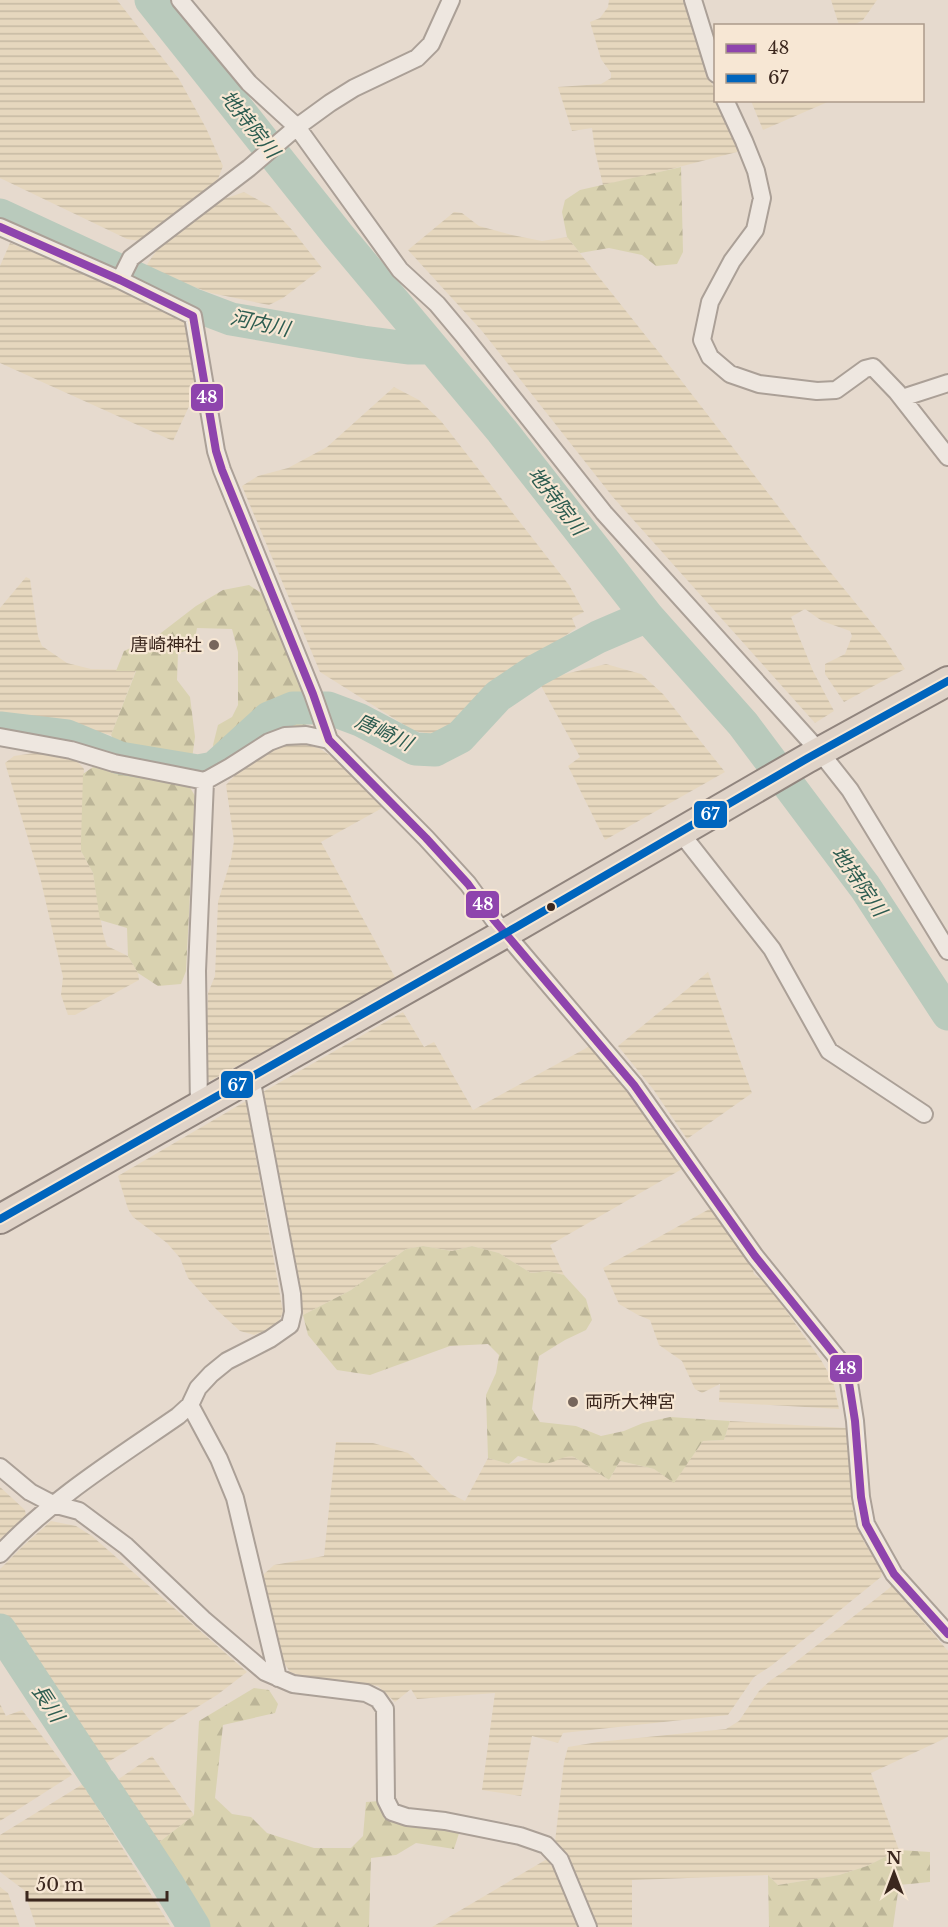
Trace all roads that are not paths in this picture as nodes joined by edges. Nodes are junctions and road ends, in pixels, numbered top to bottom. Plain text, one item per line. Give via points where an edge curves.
1 (180, 0) edge
2 (451, 0) edge
3 (693, 0) edge
4 (714, 68) edge
5 (726, 102) edge
6 (292, 132) junction
7 (1, 231) edge
8 (120, 280) junction
9 (948, 383) edge
10 (902, 398) junction
11 (948, 457) edge
12 (948, 681) edge
13 (0, 737) edge
14 (329, 740) junction
15 (814, 755) junction
16 (205, 781) junction
17 (680, 832) junction
18 (506, 933) junction
19 (948, 951) edge
20 (250, 1077) junction
21 (199, 1107) junction
22 (924, 1114) dead end
23 (0, 1219) edge
24 (190, 1405) junction
25 (0, 1467) edge
26 (53, 1504) junction
27 (0, 1554) edge
28 (948, 1634) edge
29 (278, 1678) junction
30 (588, 1927) edge

1 - 6 street
2 - 6 street via 431,44 417,58 354,88
3 - 4 street
5 - 10 street via 756,171 762,198 755,230 732,261 710,302 702,340 710,357 730,374 759,384 818,391 836,390 873,367
6 - 8 street via 131,258
6 - 15 street via 400,270 463,335 604,513
7 - 8 street
8 - 14 street via 194,316 219,460
9 - 10 street
10 - 11 street
12 - 15 highway
13 - 16 street
14 - 16 street via 285,736
14 - 18 street via 426,838
15 - 17 highway
15 - 19 street via 850,790
16 - 21 street via 197,970
17 - 18 highway
17 - 22 street via 772,949 829,1051
18 - 20 highway
18 - 28 street via 634,1085 755,1256 847,1370 866,1524 894,1574
20 - 21 highway
20 - 24 street via 293,1312 290,1325 211,1374
21 - 23 highway
24 - 26 street
24 - 29 street via 235,1498
25 - 26 street via 30,1492
26 - 27 street
26 - 29 street via 79,1511 126,1546 203,1619 265,1672
29 - 30 street via 293,1684 366,1693 378,1699 385,1709 386,1800 392,1812 520,1836 546,1845 560,1860

